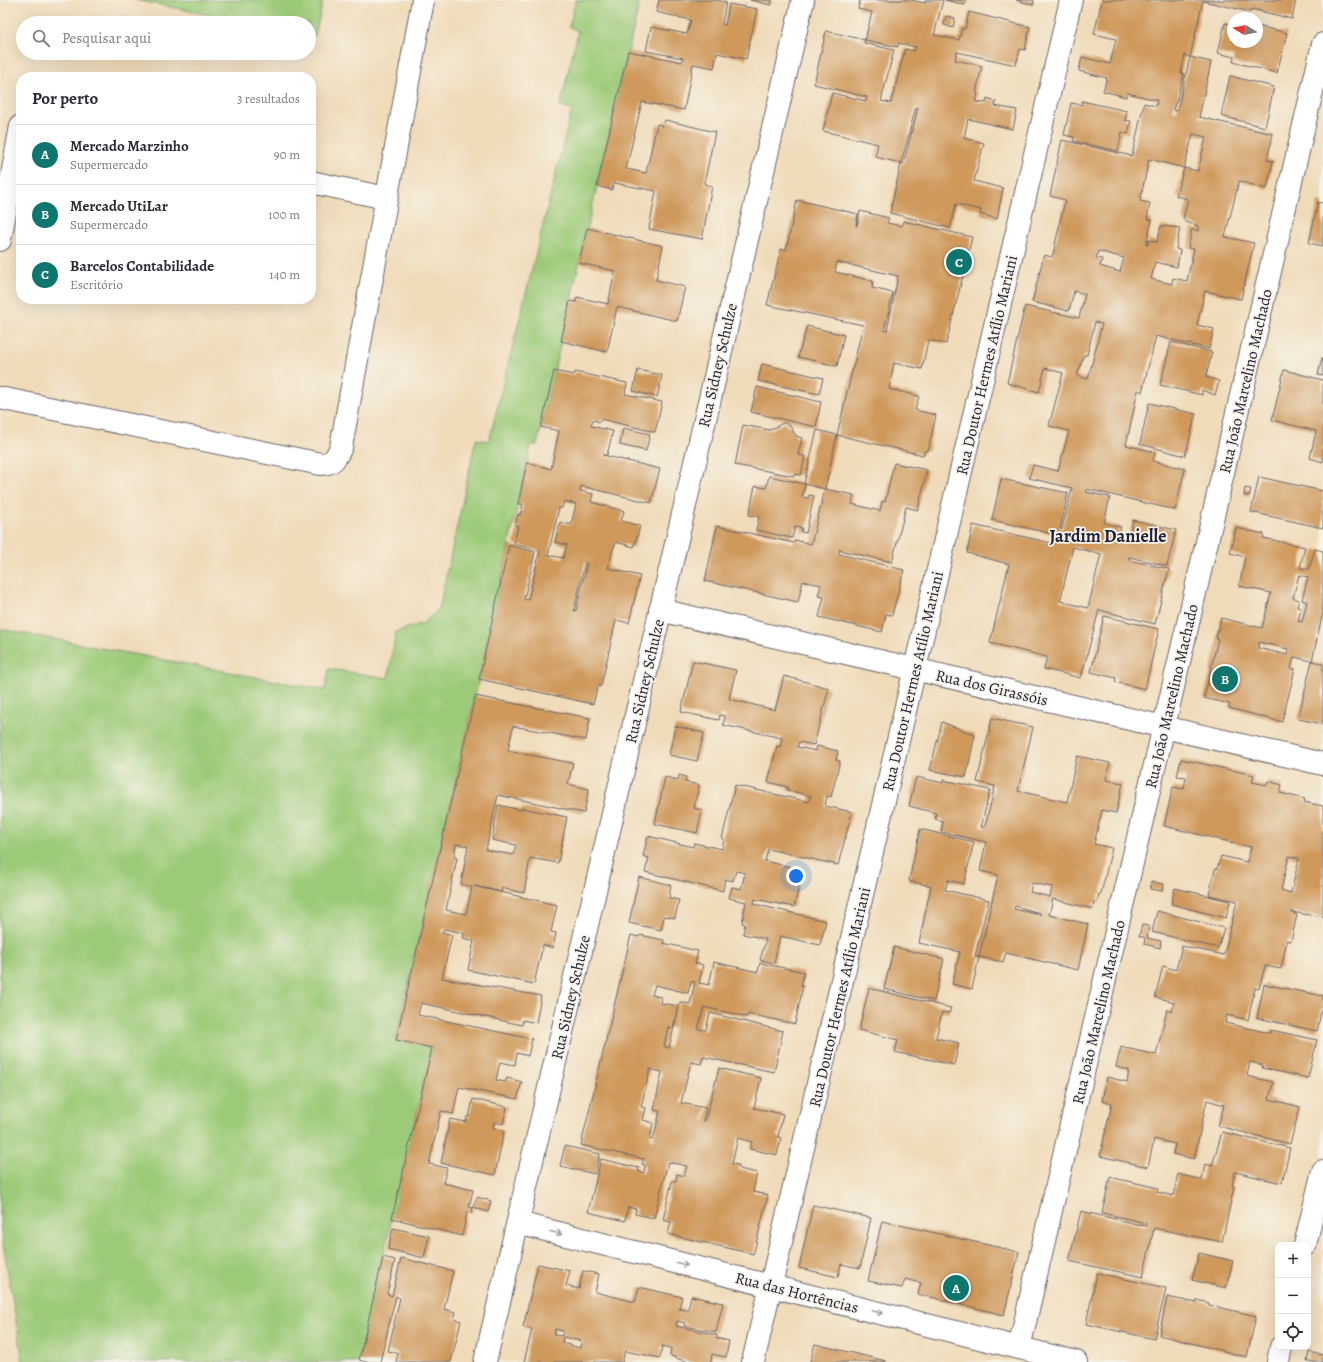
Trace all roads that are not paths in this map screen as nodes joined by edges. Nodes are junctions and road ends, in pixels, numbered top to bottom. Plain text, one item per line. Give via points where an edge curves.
1 (422, 0) edge
2 (802, 0) edge
3 (1071, 0) edge
4 (1323, 44) edge
5 (16, 153) edge
6 (316, 183) edge
7 (386, 198) junction
8 (0, 240) edge
9 (0, 398) edge
10 (660, 610) junction
11 (915, 669) junction
12 (1164, 727) junction
13 (1323, 764) edge
14 (1323, 1171) edge
15 (518, 1223) junction
16 (1307, 1242) edge
17 (771, 1286) junction
18 (1019, 1348) junction
19 (1280, 1350) edge
20 (485, 1362) edge
21 (753, 1362) edge
22 (1076, 1362) edge
23 (1278, 1362) edge

1 - 7 street
2 - 10 street, Rua Sidney Schulze
3 - 11 street, Rua Doutor Hermes Atílio Mariani
4 - 12 street, Rua João Marcelino Machado
5 - 8 street
6 - 7 street
7 - 9 street via 341,447 332,462 320,464
10 - 11 street, Rua dos Girassóis
10 - 15 street, Rua Sidney Schulze
11 - 12 street, Rua dos Girassóis
11 - 17 street, Rua Doutor Hermes Atílio Mariani
12 - 13 street, Rua dos Girassóis
12 - 18 street, Rua João Marcelino Machado
14 - 16 street
15 -> 17 street, Rua das Hortências
15 - 20 street, Rua Sidney Schulze
17 -> 18 street, Rua das Hortências
17 - 21 street, Rua Doutor Hermes Atílio Mariani
18 - 22 street, Rua das Hortências
19 - 23 street

